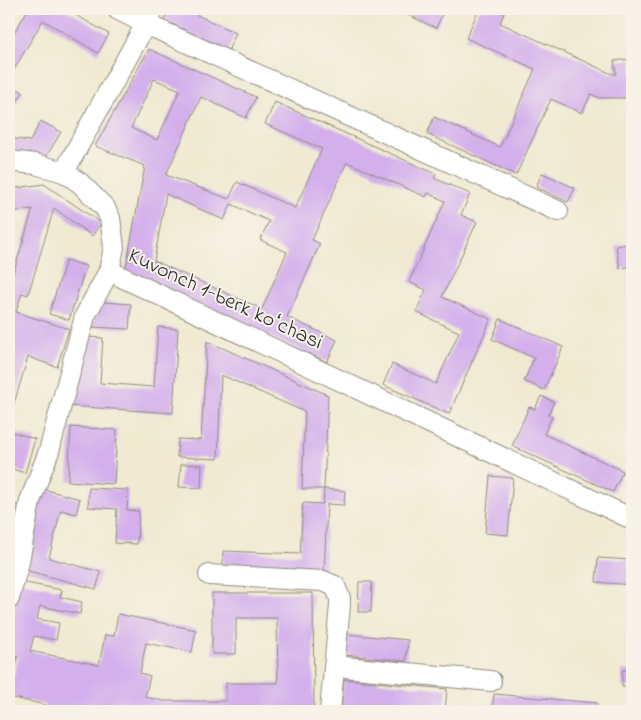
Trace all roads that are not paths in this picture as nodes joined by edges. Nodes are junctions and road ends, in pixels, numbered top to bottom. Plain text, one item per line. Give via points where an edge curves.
1 (117, 9) edge
2 (150, 16) edge
3 (9, 161) edge
4 (64, 172) junction
5 (558, 211) dead end
6 (108, 271) junction
7 (632, 519) edge
8 (209, 575) dead end
9 (9, 599) edge
10 (334, 666) junction
11 (491, 681) dead end
12 (330, 711) edge

1 - 2 street
2 - 4 street
2 - 5 street
3 - 4 street
4 - 6 street via 97,199 110,218 114,248
6 - 7 street, Kuvonch 1-berk koʻchasi
6 - 9 street, Kuvonch 1-berk koʻchasi via 85,316 49,451 30,500
8 - 10 street via 331,582 340,598
10 - 11 street
10 - 12 street

